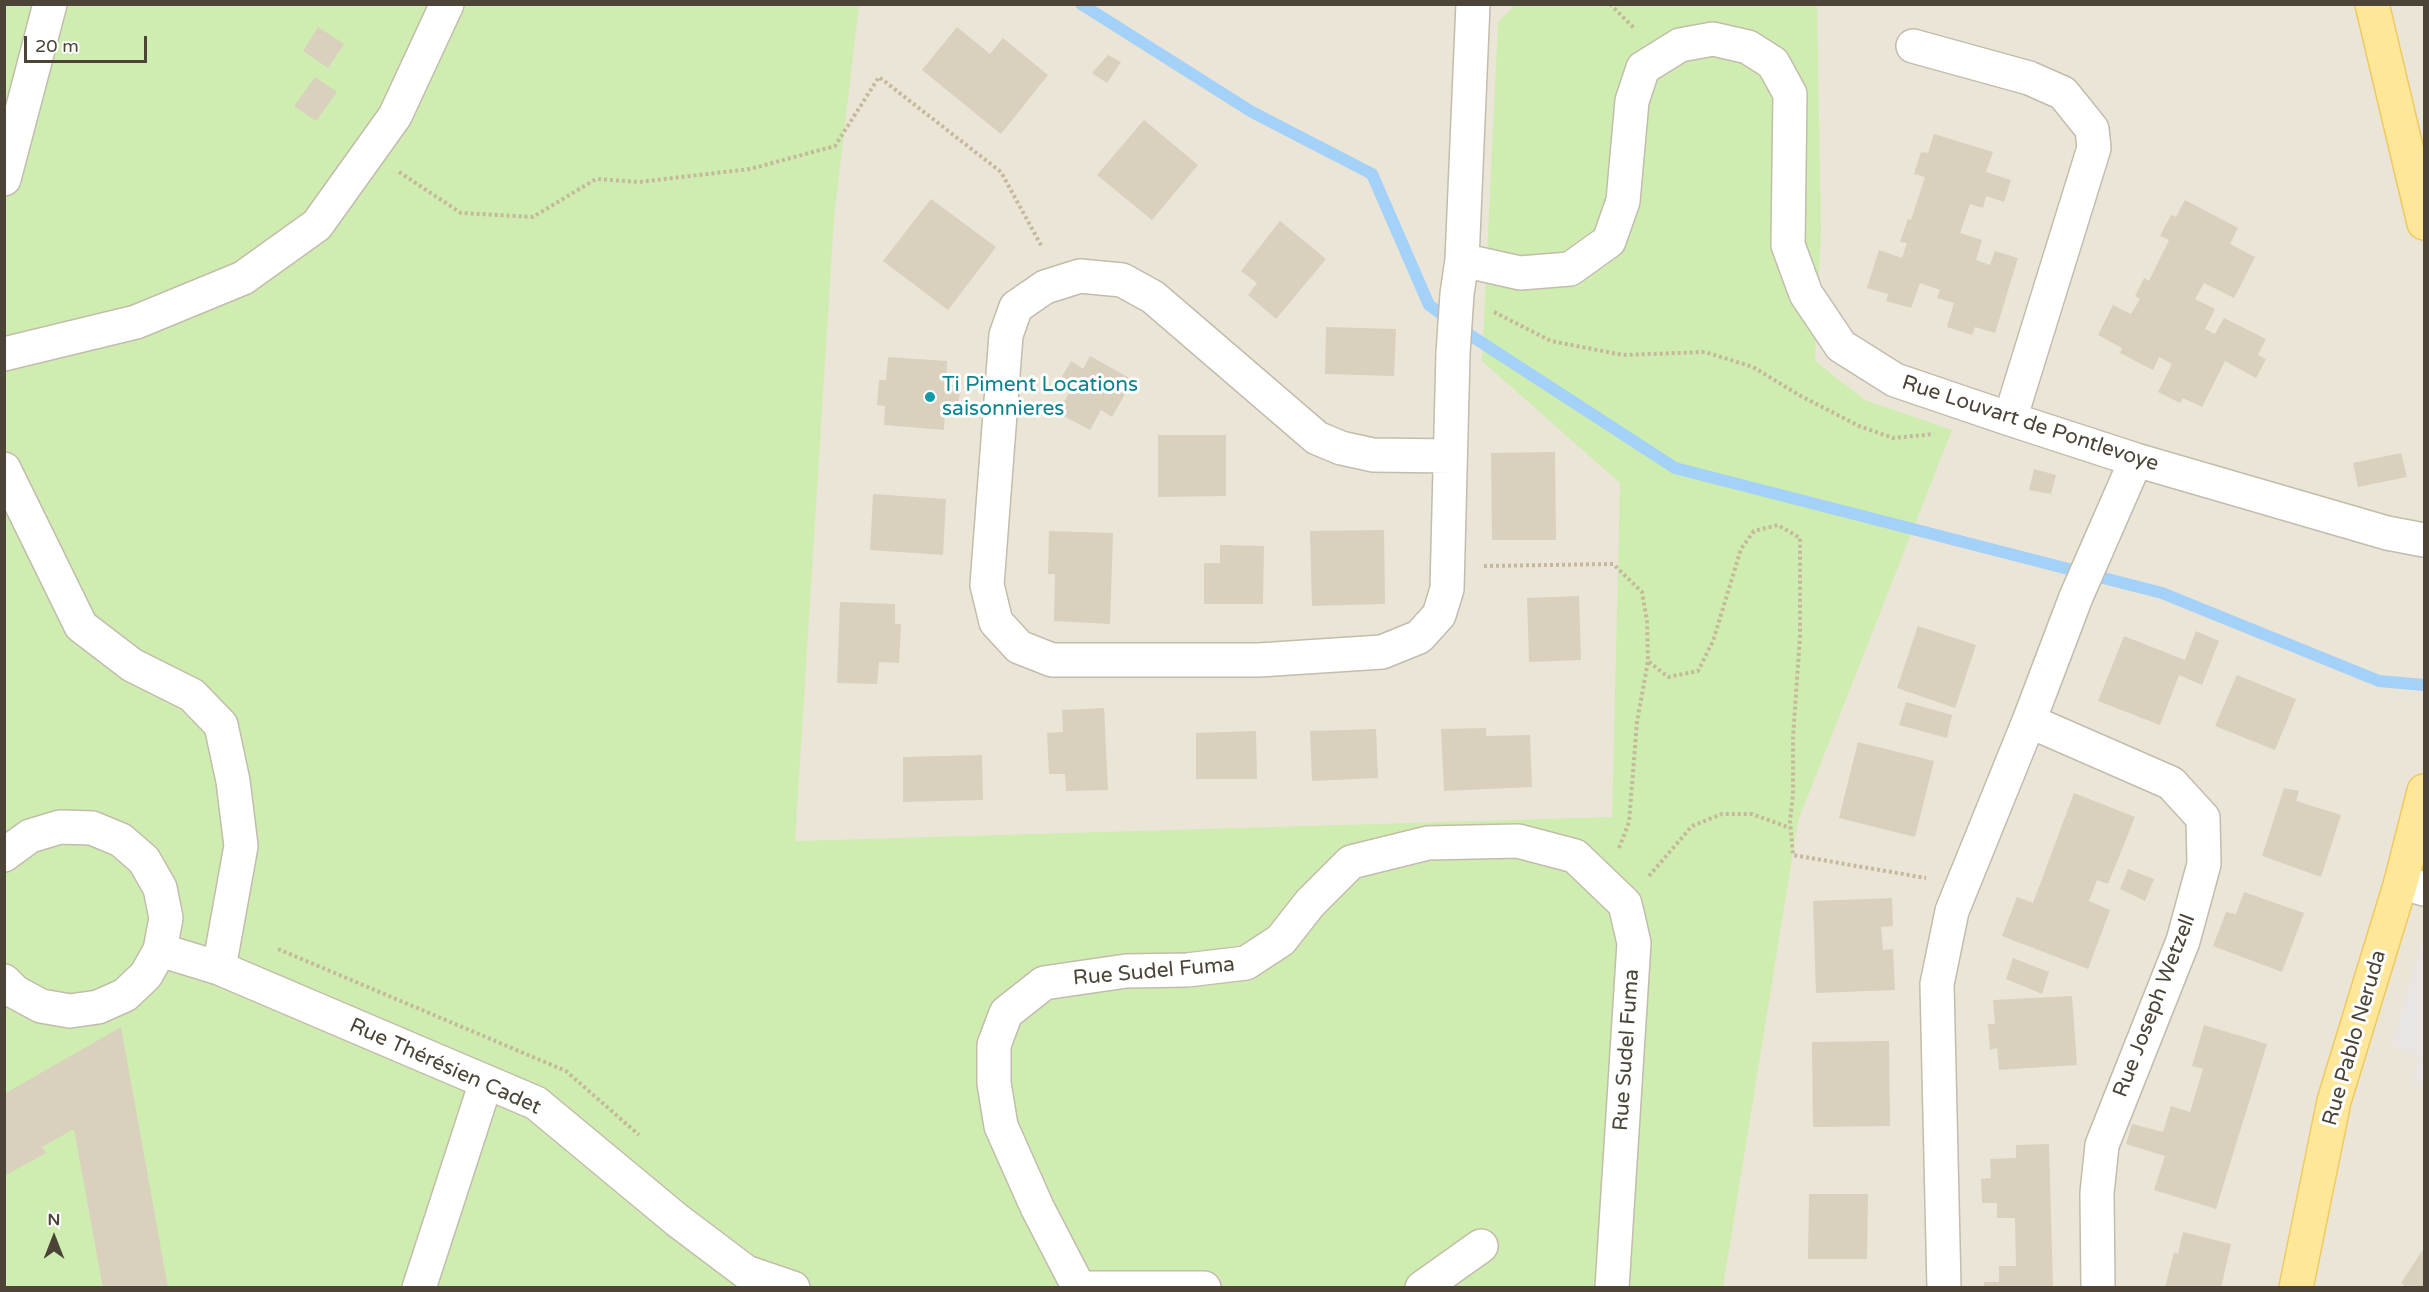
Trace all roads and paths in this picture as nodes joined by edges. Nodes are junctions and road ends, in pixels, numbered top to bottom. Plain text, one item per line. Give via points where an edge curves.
1 (50, 4) edge
2 (447, 4) edge
3 (1473, 4) edge
4 (2372, 4) edge
5 (1913, 46) dead end
6 (369, 152) junction
7 (4, 179) edge
8 (2424, 223) edge
9 (1462, 260) junction
10 (1061, 281) junction
11 (1457, 294) junction
12 (4, 354) edge
13 (1994, 414) junction
14 (1450, 456) junction
15 (2136, 460) junction
16 (4, 469) edge
17 (2424, 540) edge
18 (1448, 567) junction
19 (1648, 661) junction
20 (2029, 721) junction
21 (2424, 790) edge
22 (1791, 828) junction
23 (4, 855) edge
24 (1962, 883) junction
25 (2413, 885) edge
26 (1615, 895) junction
27 (160, 950) junction
28 (219, 968) junction
29 (4, 981) edge
30 (486, 1082) junction
31 (1481, 1246) dead end
32 (742, 1280) edge
33 (419, 1287) edge
34 (793, 1287) edge
35 (1079, 1287) edge
36 (1091, 1287) edge
37 (1204, 1287) edge
38 (1422, 1287) edge
39 (1612, 1287) edge
40 (1944, 1287) edge
41 (2098, 1287) edge
42 (2296, 1287) edge

1 - 7 street
2 - 6 street via 394,116
3 - 9 street
4 - 8 main road
5 - 13 street via 2029,78 2063,93 2092,129 2094,148
6 - 10 path via 461,213 533,217 596,179 639,182 750,169 834,146 879,77 1001,172
6 - 12 street via 317,225 243,278 136,322
9 - 11 street
9 - 13 street, Rue Louvart de Pontlevoye via 1520,273 1570,269 1609,241 1623,201 1632,101 1643,68 1680,45 1713,39 1748,46 1773,63 1790,94 1788,244 1806,294 1841,346 1895,380
10 - 14 street via 1080,276 1122,280 1153,297 1317,438 1373,455
10 - 18 street via 1016,307 1006,335 987,585 996,622 1019,647 1052,660 1259,660 1382,651 1419,637 1439,615 1447,589
11 - 13 path via 1551,341 1623,355 1705,352 1753,367 1859,426 1893,438 1932,435
11 - 14 street
13 - 15 street, Rue Louvart de Pontlevoye
14 - 18 street
15 - 17 street, Rue Louvart de Pontlevoye via 2387,533
15 - 20 street via 2076,597
16 - 28 street via 81,626 132,665 192,694 221,725 241,846
18 - 19 path via 1612,564 1642,592
19 - 22 path via 1668,677 1698,671 1713,641 1741,549 1754,531 1778,525 1800,538 1800,636
19 - 26 path via 1637,722 1629,822
20 - 24 street
20 - 41 street, Rue Joseph Wetzell via 2170,783 2203,818 2204,864 2183,941 2102,1145 2097,1193
21 - 25 main road, Rue Pablo Neruda
22 - 24 path via 1793,855
22 - 26 path via 1752,814 1722,814 1692,826
23 - 27 street via 30,836 60,827 92,828 121,840 144,860 160,888 166,918
24 - 40 street via 1937,984
25 - 42 main road, Rue Pablo Neruda via 2334,1101
26 - 35 street, Rue Sudel Fuma via 1575,856 1518,841 1428,843 1351,862 1310,903 1281,940 1246,963 1187,970 1126,971 1044,983 1006,1013 994,1045 994,1083 1001,1126 1036,1207
26 - 39 street, Rue Sudel Fuma via 1634,943
27 - 28 street, Rue Thérésien Cadet
27 - 29 street via 146,975 124,995 98,1007 70,1011 41,1006
28 - 30 street, Rue Thérésien Cadet
30 - 32 street, Rue Thérésien Cadet via 536,1103 677,1220
30 - 33 street
31 - 38 street
32 - 34 street, Rue Thérésien Cadet
36 - 37 street

